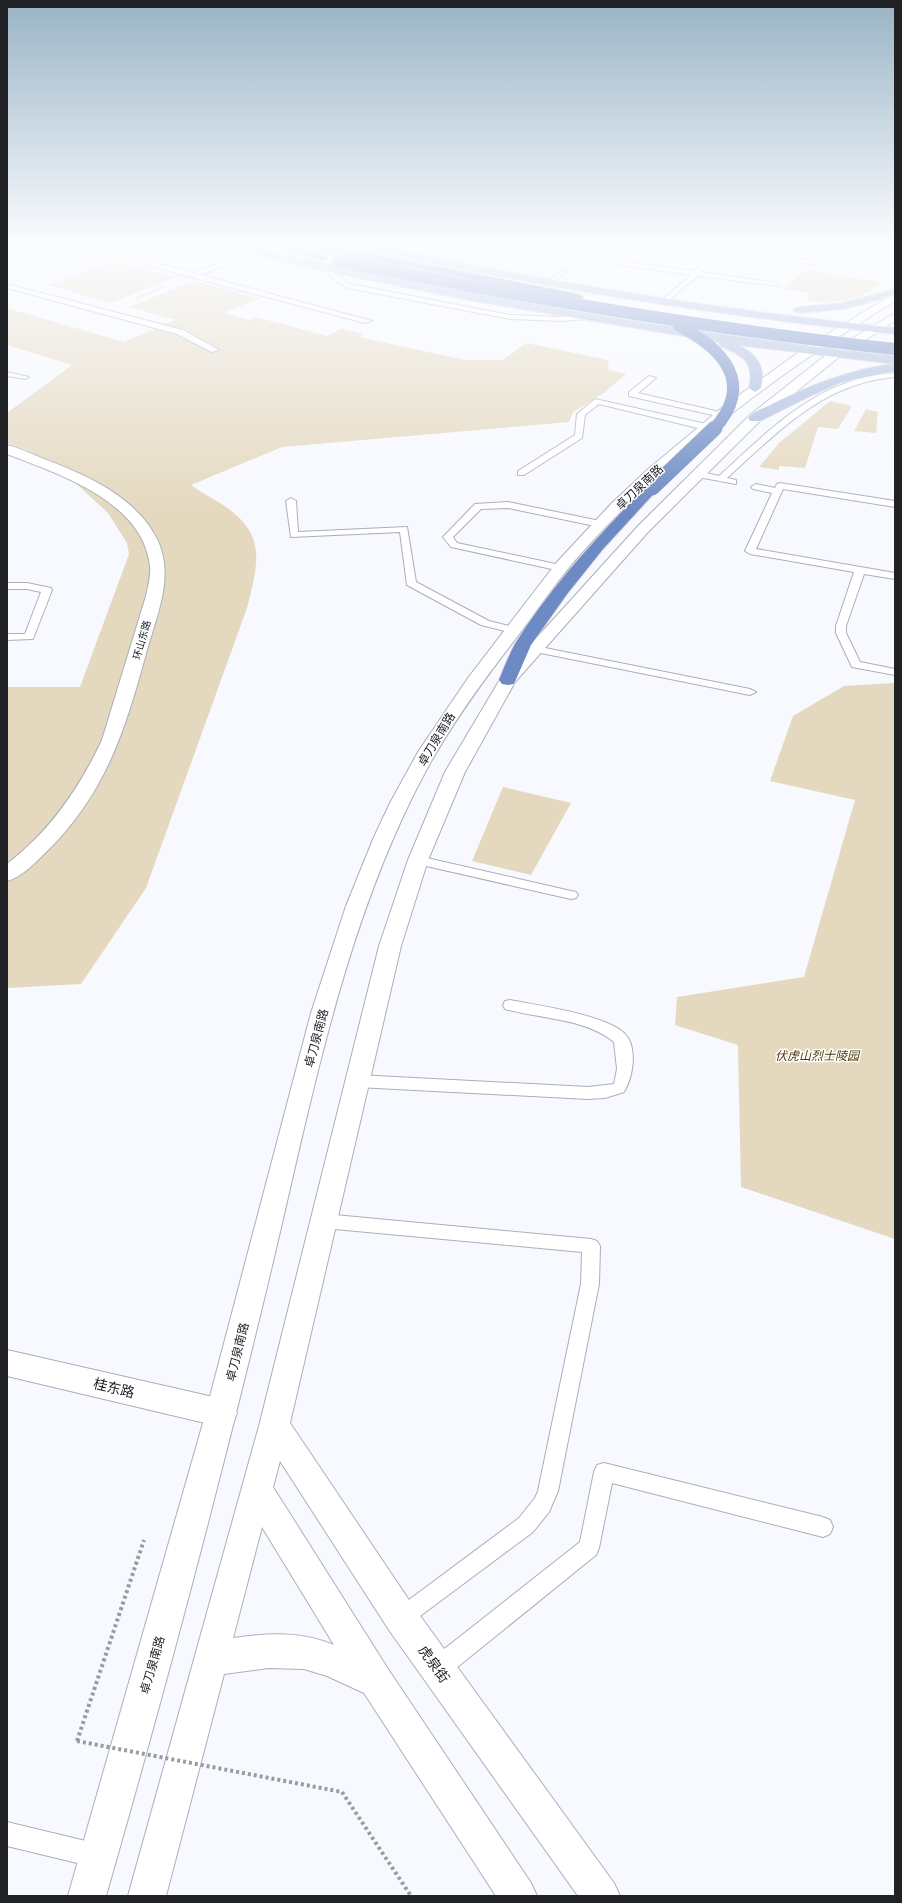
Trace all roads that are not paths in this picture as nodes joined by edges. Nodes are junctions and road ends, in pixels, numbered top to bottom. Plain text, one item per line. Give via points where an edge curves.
1 (184, 334) edge
2 (688, 334) edge
3 (692, 334) edge
4 (761, 334) edge
5 (833, 334) edge
6 (858, 334) edge
7 (865, 334) edge
8 (702, 336) junction
9 (895, 338) edge
10 (215, 350) dead end
11 (808, 350) junction
12 (895, 350) edge
13 (835, 354) junction
14 (895, 360) edge
15 (895, 368) edge
16 (7, 374) edge
17 (895, 375) edge
18 (26, 376) dead end
19 (652, 378) dead end
20 (755, 388) junction
21 (755, 418) junction
22 (713, 421) junction
23 (7, 449) edge
24 (521, 473) dead end
25 (698, 474) junction
26 (721, 479) junction
27 (733, 482) dead end
28 (756, 487) dead end
29 (778, 491) junction
30 (291, 501) dead end
31 (895, 504) edge
32 (600, 524) junction
33 (561, 568) junction
34 (860, 570) junction
35 (895, 576) edge
36 (7, 586) edge
37 (513, 630) junction
38 (7, 637) edge
39 (535, 649) junction
40 (895, 672) edge
41 (508, 680) junction
42 (750, 692) dead end
43 (418, 860) junction
44 (7, 874) edge
45 (571, 895) dead end
46 (510, 1004) dead end
47 (357, 1081) junction
48 (324, 1221) junction
49 (7, 1363) edge
50 (222, 1414) junction
51 (274, 1426) junction
52 (256, 1488) junction
53 (824, 1527) dead end
54 (401, 1618) junction
55 (211, 1659) junction
56 (438, 1669) junction
57 (376, 1680) junction
58 (7, 1834) edge
59 (99, 1856) junction
60 (87, 1896) edge
61 (147, 1896) edge
62 (518, 1896) edge
63 (601, 1896) edge

1 - 10 lane
2 - 8 main road
3 - 41 highway, bridge via 713,348 730,369 734,382 730,408 721,423 652,488 598,546 561,591 523,645
4 - 12 highway, bridge
5 - 11 main road, 卓刀泉南路
6 - 9 highway
7 - 13 main road
8 - 11 main road
8 - 20 main road via 733,347 752,359 758,373
11 - 13 main road
11 - 20 main road, 卓刀泉南路
13 - 14 main road
13 - 21 main road
15 - 21 main road via 844,376
16 - 18 lane
17 - 26 lane via 850,383 820,398 777,430
19 - 22 lane via 632,394
20 - 22 main road, 卓刀泉南路
21 - 25 main road
22 - 24 lane via 598,401 581,414 579,436
22 - 32 main road, 卓刀泉南路 via 647,478
23 - 44 main road, 环山东路 via 71,475 113,498 126,509 151,546 157,564 157,581 114,735 100,763 61,823 21,864
25 - 26 lane
25 - 39 main road via 643,529
26 - 27 lane
28 - 29 lane
29 - 31 lane via 780,486
29 - 34 lane via 750,551
30 - 37 lane via 294,535 404,529 411,583 486,623
32 - 33 main road, 卓刀泉南路
32 - 33 lane via 508,505 478,506 448,537 454,545
33 - 37 main road, 卓刀泉南路
34 - 35 lane
34 - 40 lane via 841,626 841,633 856,665
36 - 38 lane via 47,590 29,637
37 - 50 main road, 卓刀泉南路 via 474,681 434,741 401,800 377,853 343,945 320,1024
39 - 41 main road
39 - 42 lane
41 - 43 main road via 455,772
43 - 45 lane
43 - 47 main road via 390,946
46 - 47 lane via 592,1024 616,1034 622,1043 624,1058 624,1077 619,1088 588,1093
47 - 48 main road
48 - 51 main road
48 - 54 lane via 591,1246 590,1284 548,1491 542,1506 526,1525
49 - 50 main road, 桂东路
50 - 59 main road, 卓刀泉南路
51 - 52 main road
51 - 54 main road, 虎泉街
52 - 55 main road
52 - 57 main road
53 - 56 lane via 604,1472 589,1548
54 - 56 main road, 虎泉街
55 - 57 main road via 254,1652 304,1652
55 - 61 main road
56 - 63 main road, 虎泉街
57 - 62 main road
58 - 59 lane
59 - 60 main road, 卓刀泉南路

